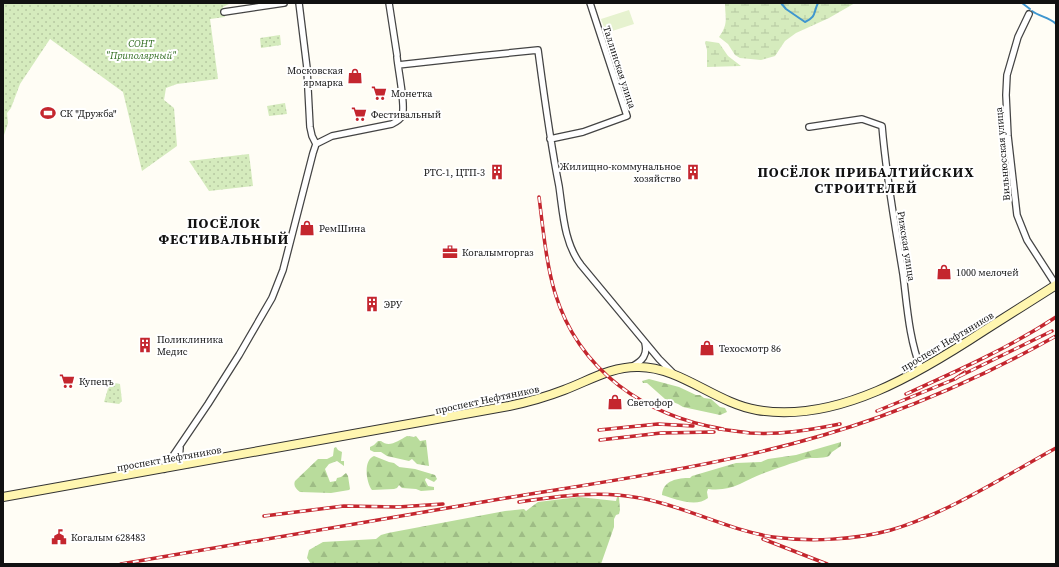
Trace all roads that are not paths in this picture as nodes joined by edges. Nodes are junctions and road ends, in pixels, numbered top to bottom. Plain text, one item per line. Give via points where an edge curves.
1 (284, 3) edge
2 (298, 3) edge
3 (389, 3) edge
4 (590, 3) edge
5 (224, 12) dead end
6 (1029, 14) dead end
7 (398, 65) junction
8 (809, 127) dead end
9 (550, 139) junction
10 (316, 144) junction
11 (1056, 285) edge
12 (644, 341) junction
13 (632, 367) junction
14 (921, 370) junction
15 (677, 376) junction
16 (180, 448) junction
17 (190, 464) junction
18 (164, 469) junction
19 (3, 497) edge

1 - 5 street
2 - 10 street via 307,69 310,127
3 - 7 street
4 - 9 street, Таллинская улица via 627,116 583,132
6 - 11 street, Вильнюсская улица via 1018,38 1007,75 1008,136 1017,215 1027,240
7 - 9 street via 538,50
7 - 10 street via 403,107 400,119 392,124 332,136
8 - 14 street, Рижская улица via 862,119 882,126 911,329
9 - 12 street via 571,250
10 - 16 street via 283,270 272,298
11 - 14 main road, проспект Нефтяников
12 - 13 street via 644,357
12 - 15 street
13 - 15 main road, проспект Нефтяников via 653,368
13 - 17 main road, проспект Нефтяников via 611,371 549,396 510,406
14 - 15 main road, проспект Нефтяников via 850,400 812,410 789,412 766,412 747,408
16 - 17 street via 182,460
16 - 18 street
17 - 18 main road, проспект Нефтяников
18 - 19 main road, проспект Нефтяников

